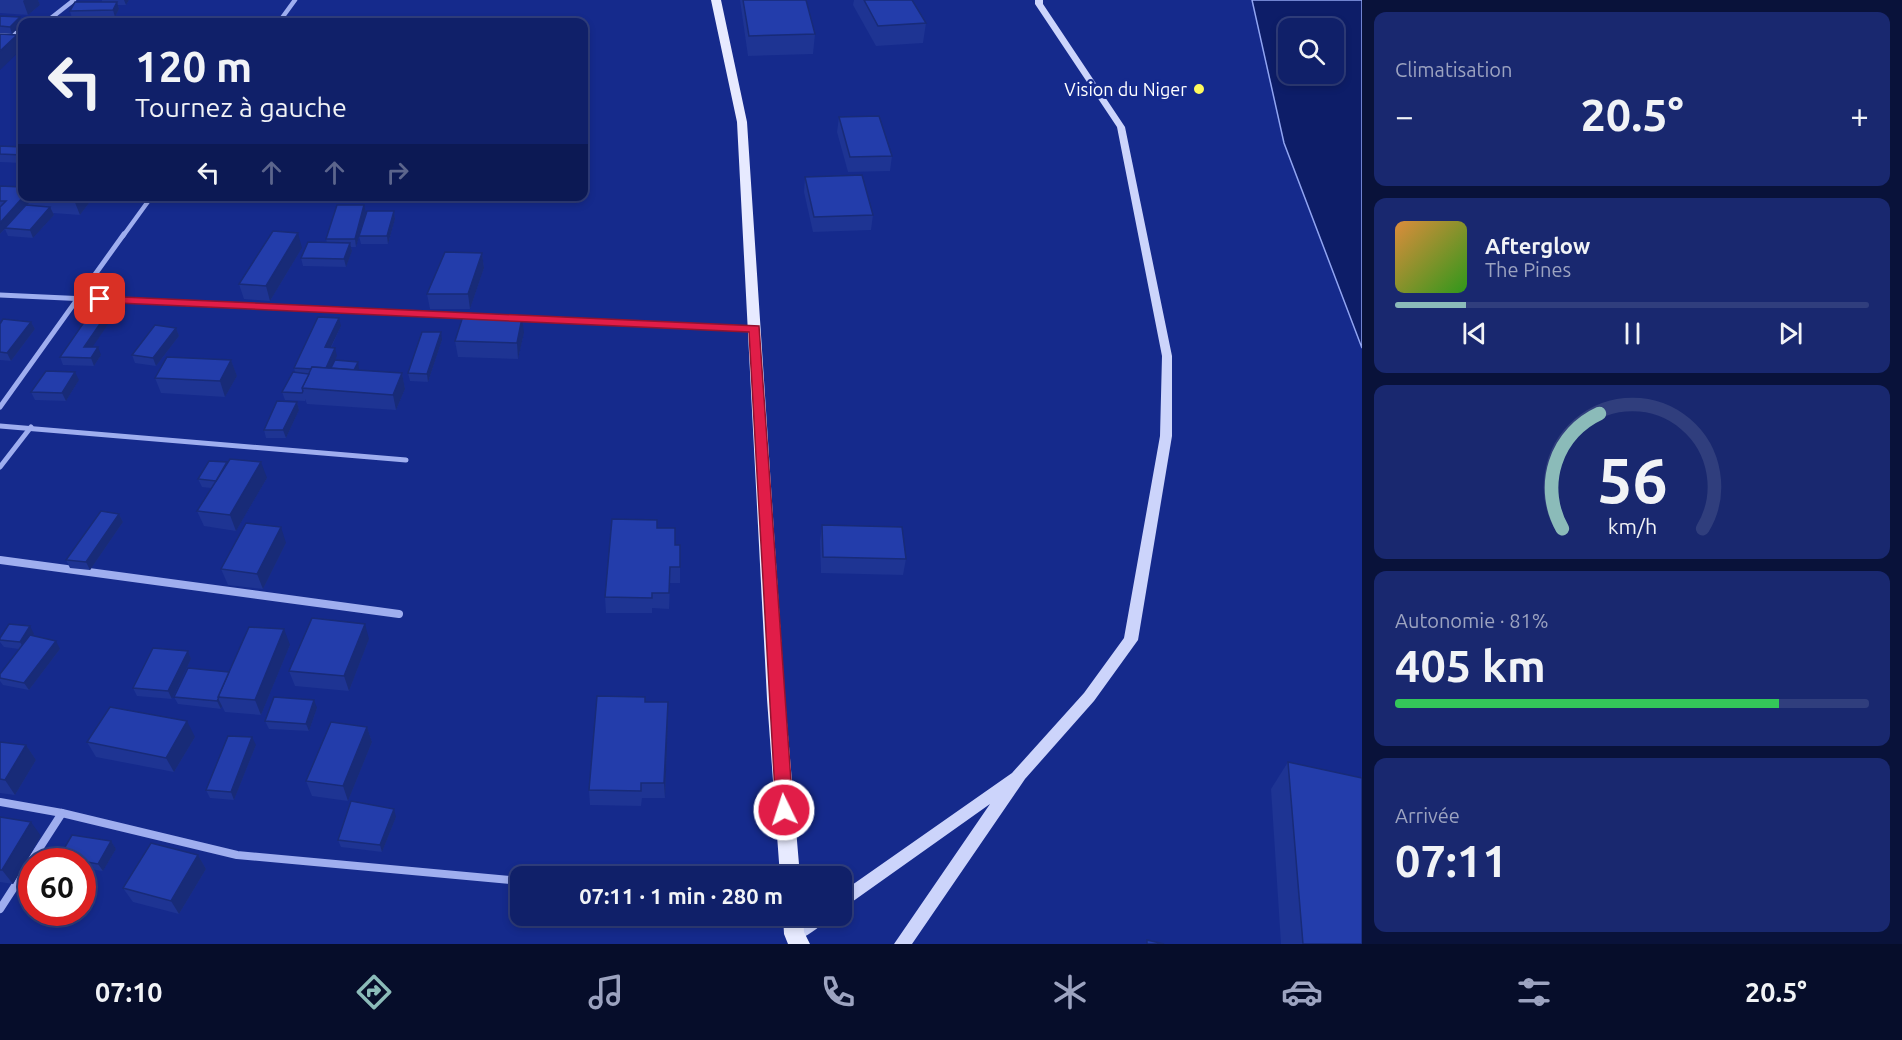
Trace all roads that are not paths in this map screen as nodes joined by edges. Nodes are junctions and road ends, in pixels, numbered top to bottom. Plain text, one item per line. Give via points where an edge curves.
1 (74, 0) edge
2 (296, 0) edge
3 (716, 0) edge
4 (1039, 0) edge
5 (51, 18) edge
6 (282, 18) edge
7 (0, 33) edge
8 (18, 33) edge
9 (148, 201) edge
10 (0, 295) edge
11 (78, 298) junction
12 (484, 317) edge
13 (507, 318) edge
14 (755, 329) junction
15 (0, 407) edge
16 (0, 426) edge
17 (31, 428) junction
18 (406, 460) dead end
19 (0, 467) edge
20 (0, 561) edge
21 (399, 614) dead end
22 (1020, 774) junction
23 (0, 802) edge
24 (62, 813) junction
25 (789, 866) edge
26 (510, 880) edge
27 (852, 894) edge
28 (0, 909) edge
29 (902, 944) edge

1 - 5 street
2 - 6 street
3 - 14 main road via 742,122
4 - 22 main road via 1121,127 1167,357 1166,436 1131,640 1089,698
7 - 8 street
9 - 11 street
10 - 11 street
11 - 12 street
11 - 15 street
13 - 14 street
14 - 25 main road
16 - 17 street
17 - 18 street
17 - 19 street
20 - 21 street
22 - 27 main road
22 - 29 main road
23 - 24 street
24 - 26 street via 237,855
24 - 28 street

